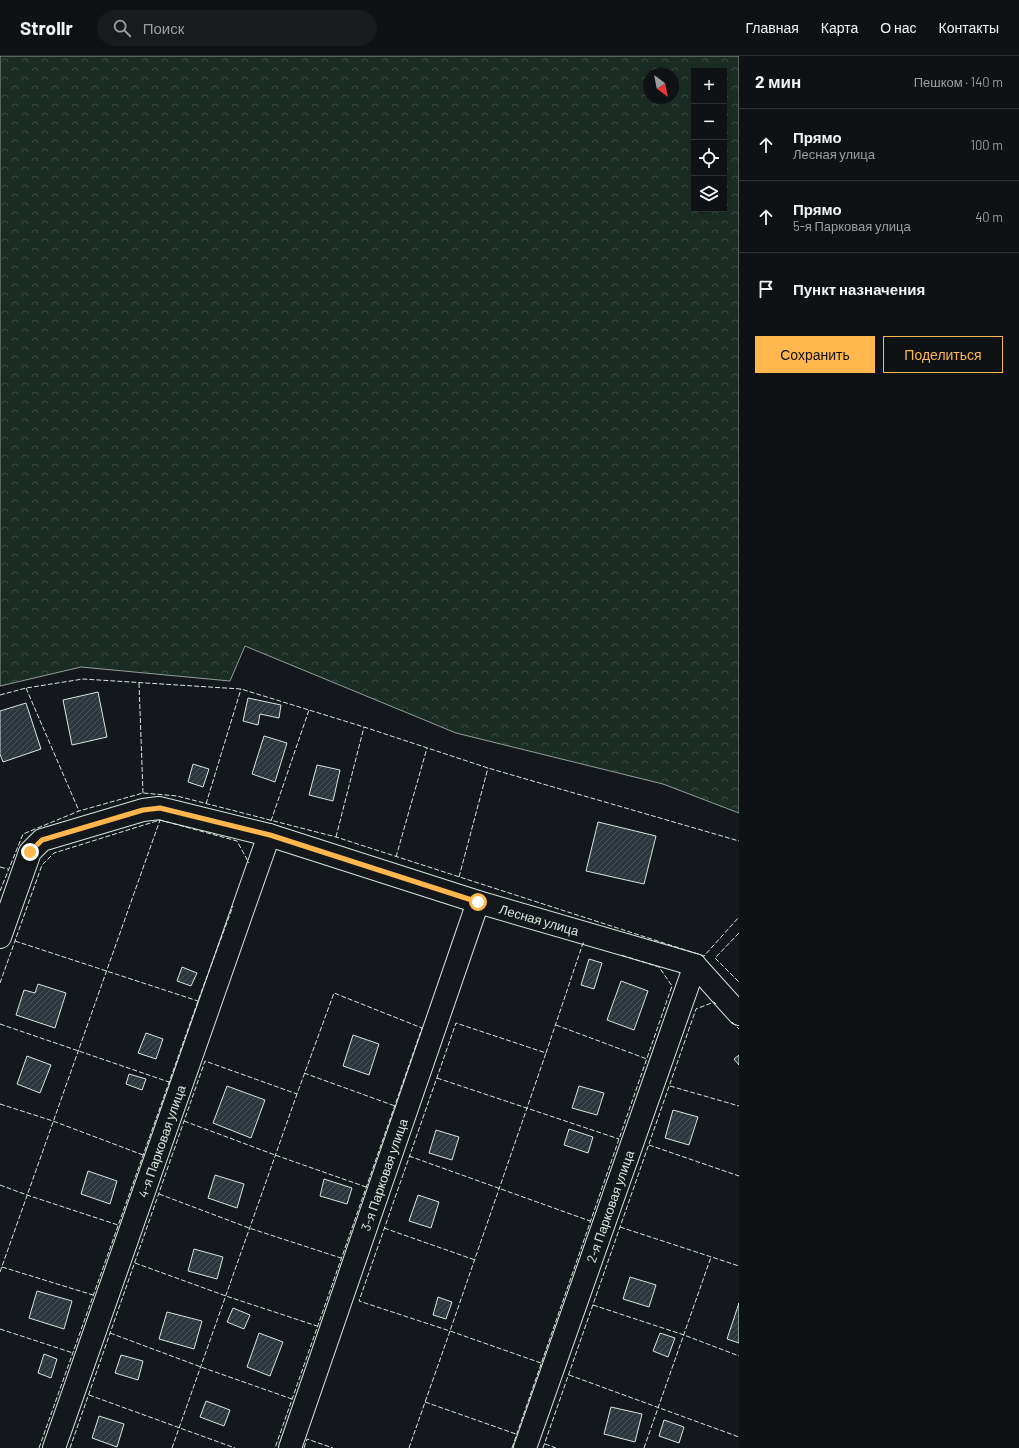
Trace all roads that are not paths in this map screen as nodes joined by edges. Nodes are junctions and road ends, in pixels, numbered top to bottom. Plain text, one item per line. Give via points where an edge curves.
1 (270, 835) junction
2 (478, 902) junction
3 (0, 937) edge
4 (695, 965) junction
5 (739, 1014) edge
6 (54, 1448) edge
7 (290, 1448) edge
8 (525, 1448) edge

1 - 2 street, Лесная улица
1 - 3 street, Лесная улица via 160,808 143,810 42,840 30,852
1 - 6 street, 4-я Парковая улица
2 - 4 street, Лесная улица
2 - 7 street, 3-я Парковая улица
4 - 5 street
4 - 8 street, 2-я Парковая улица

